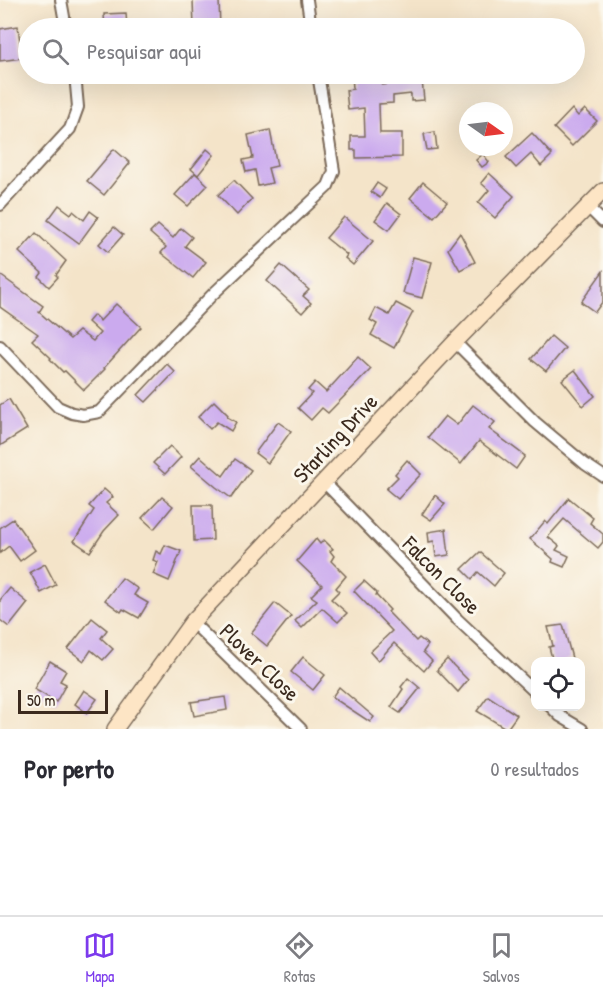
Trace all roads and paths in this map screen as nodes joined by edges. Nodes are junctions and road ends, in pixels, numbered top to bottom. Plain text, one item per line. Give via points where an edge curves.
1 (61, 0) edge
2 (307, 0) edge
3 (64, 18) edge
4 (310, 18) edge
5 (76, 84) edge
6 (320, 84) edge
7 (603, 191) edge
8 (0, 205) edge
9 (588, 207) junction
10 (603, 222) edge
11 (455, 342) junction
12 (0, 346) edge
13 (603, 476) edge
14 (324, 482) junction
15 (192, 622) junction
16 (531, 688) edge
17 (555, 711) edge
18 (115, 729) edge
19 (301, 729) edge
20 (582, 729) edge

1 - 3 street
2 - 4 street
5 - 8 street via 78,107 70,129
6 - 12 street via 334,171 328,186 213,294 99,412 72,414 58,407
7 - 9 street, Starling Drive
9 - 10 street
9 - 11 street, Starling Drive
11 - 13 street via 535,422
11 - 14 street, Starling Drive
14 - 15 street, Starling Drive
14 - 16 street, Falcon Close via 457,619
15 - 18 street, Starling Drive
15 - 19 street, Plover Close
17 - 20 street

